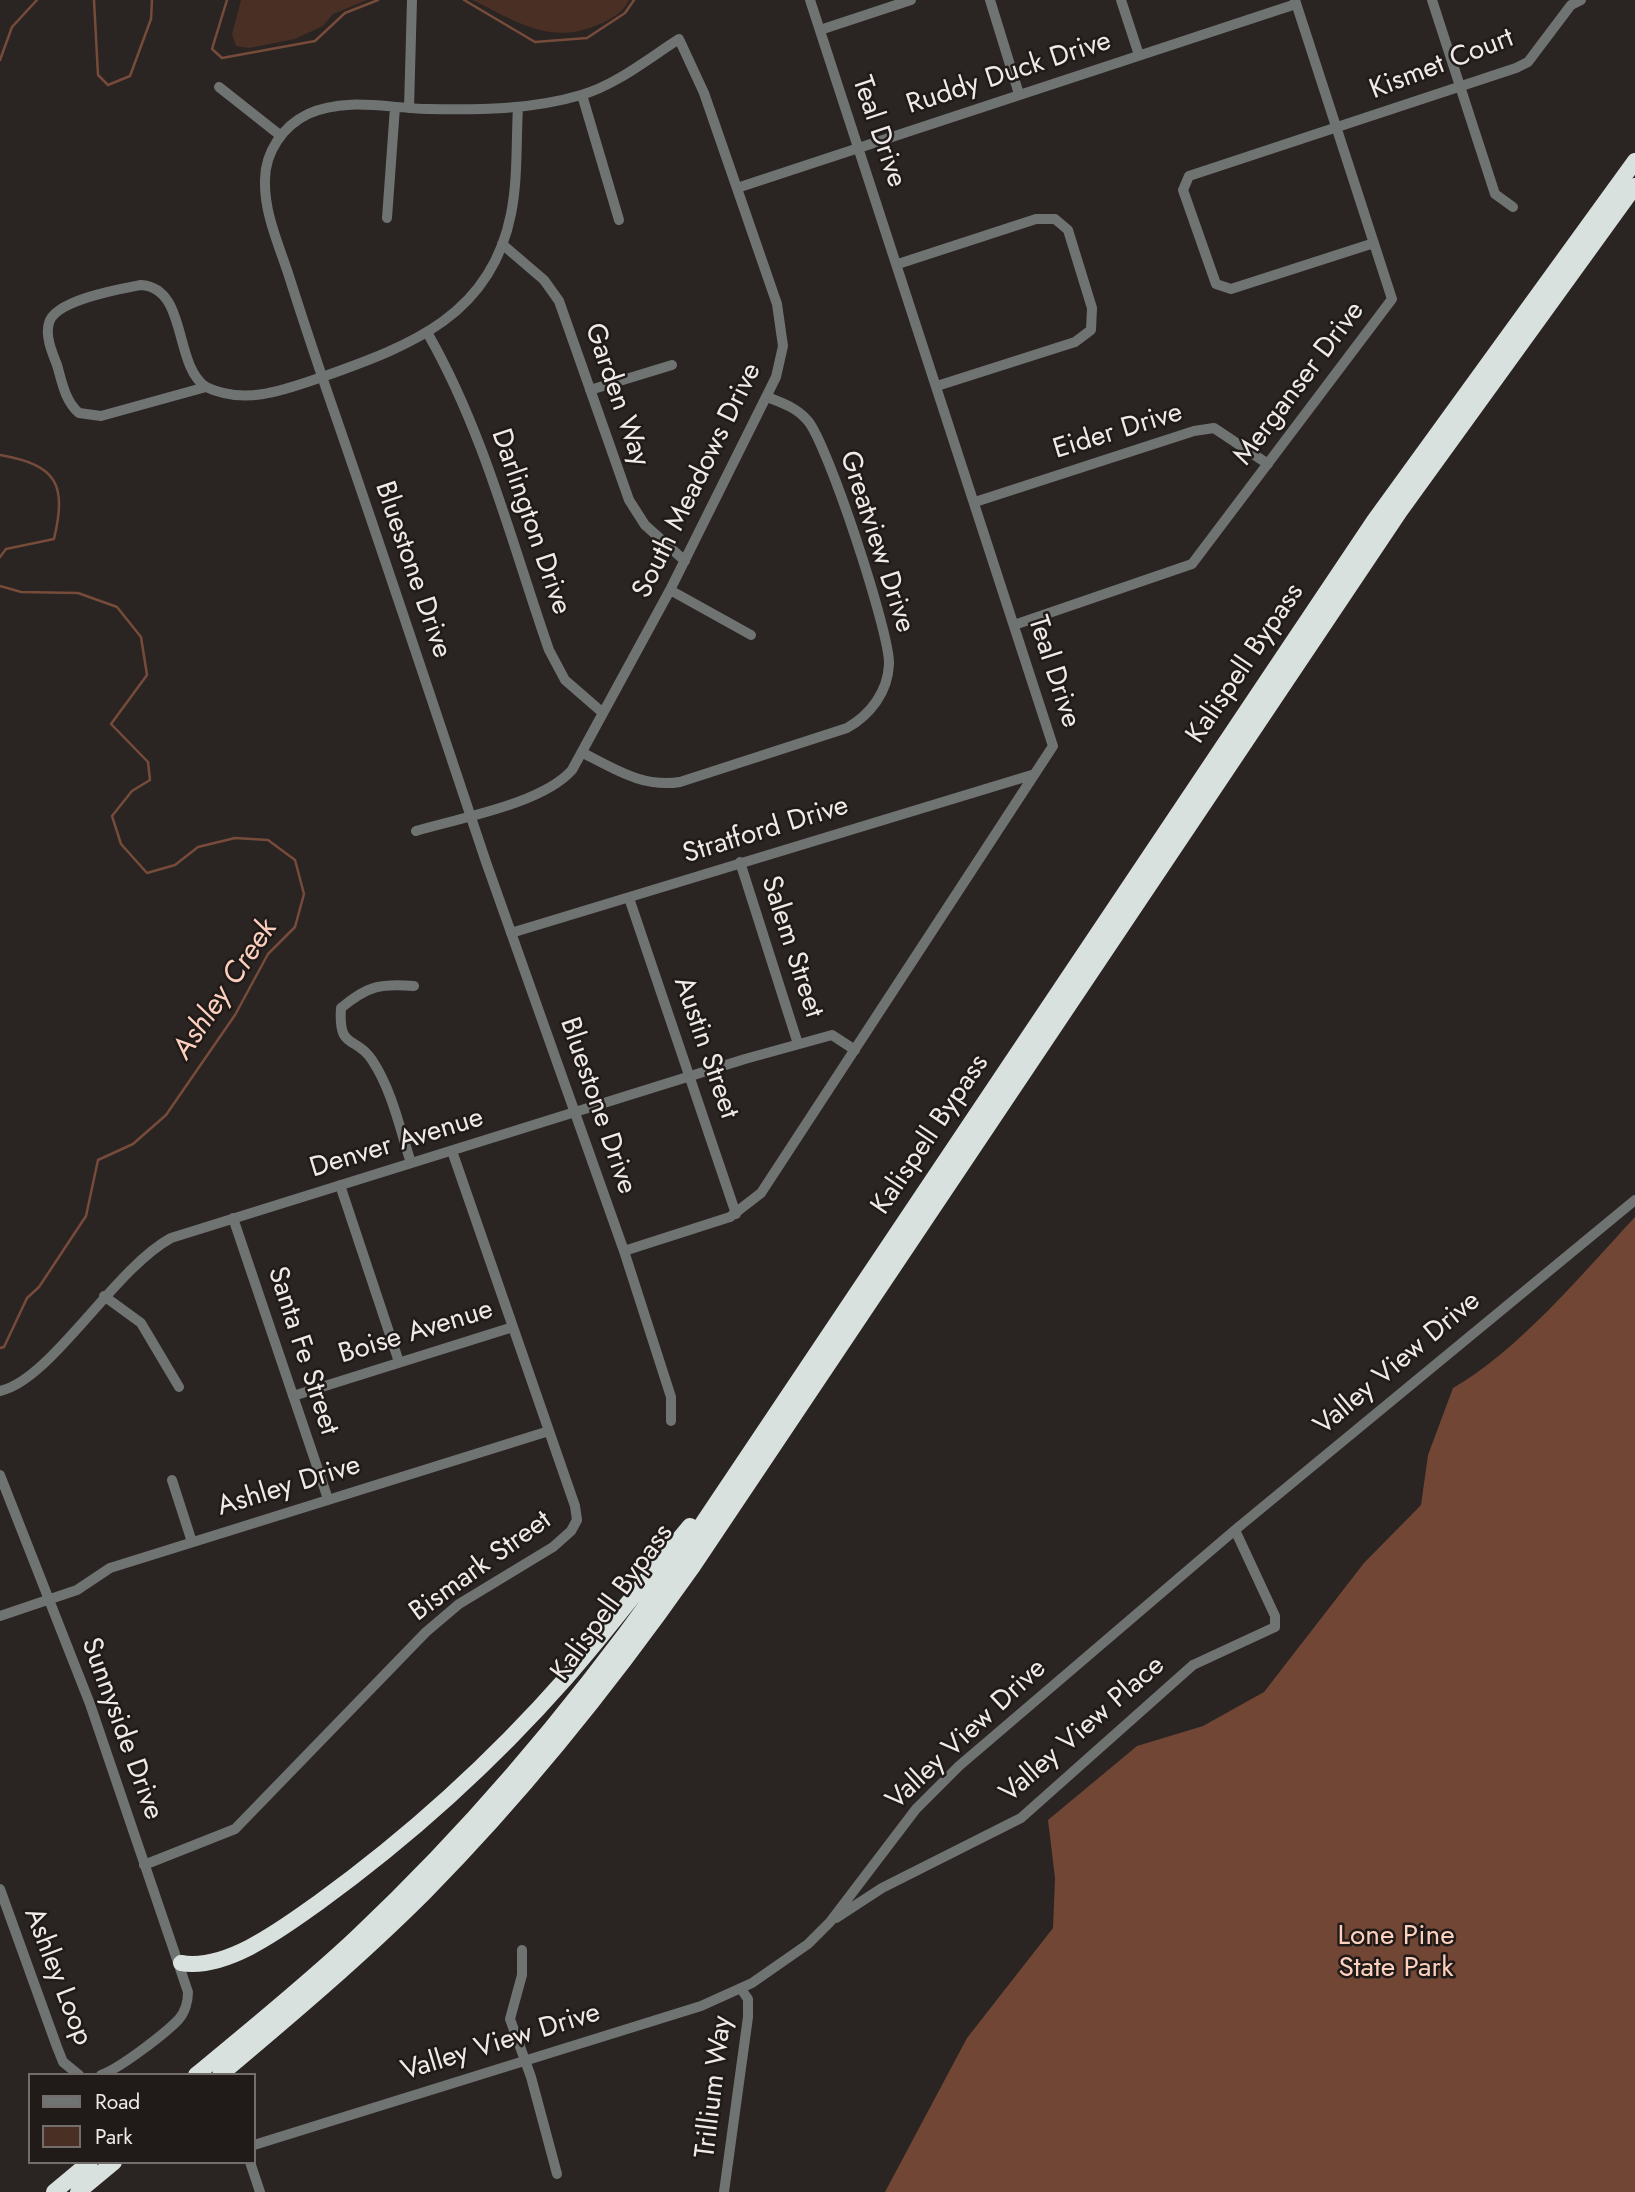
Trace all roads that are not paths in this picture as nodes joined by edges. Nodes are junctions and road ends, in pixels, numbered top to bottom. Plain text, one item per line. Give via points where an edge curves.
1 (412, 0) edge
2 (810, 0) edge
3 (911, 0) edge
4 (990, 0) edge
5 (1121, 0) edge
6 (1432, 0) edge
7 (1581, 0) edge
8 (1296, 2) edge
9 (820, 30) junction
10 (1139, 55) junction
11 (219, 87) dead end
12 (1460, 87) junction
13 (1020, 94) junction
14 (582, 95) junction
15 (395, 107) junction
16 (518, 107) junction
17 (409, 108) junction
18 (1338, 128) junction
19 (281, 135) junction
20 (859, 147) junction
21 (1635, 161) edge
22 (1635, 186) edge
23 (737, 188) junction
24 (1513, 207) dead end
25 (387, 218) dead end
26 (619, 220) dead end
27 (1374, 243) junction
28 (502, 244) junction
29 (898, 264) junction
30 (428, 334) junction
31 (672, 365) dead end
32 (322, 376) junction
33 (937, 386) junction
34 (206, 387) junction
35 (590, 390) junction
36 (767, 397) junction
37 (1268, 464) junction
38 (975, 502) junction
39 (685, 561) junction
40 (670, 590) junction
41 (1014, 625) junction
42 (751, 635) dead end
43 (603, 713) junction
44 (583, 753) junction
45 (1035, 774) junction
46 (470, 815) junction
47 (416, 831) dead end
48 (740, 862) junction
49 (629, 898) junction
50 (511, 933) junction
51 (414, 986) dead end
52 (798, 1044) junction
53 (855, 1050) junction
54 (691, 1076) junction
55 (574, 1112) junction
56 (452, 1151) junction
57 (411, 1163) junction
58 (340, 1185) junction
59 (1635, 1200) edge
60 (736, 1214) junction
61 (233, 1218) junction
62 (624, 1251) junction
63 (104, 1296) junction
64 (513, 1327) junction
65 (398, 1362) junction
66 (179, 1387) dead end
67 (0, 1391) edge
68 (293, 1396) junction
69 (671, 1421) dead end
70 (549, 1431) junction
71 (0, 1475) edge
72 (172, 1480) dead end
73 (732, 1480) junction
74 (328, 1499) junction
75 (1235, 1530) junction
76 (192, 1542) junction
77 (49, 1602) junction
78 (0, 1616) edge
79 (144, 1865) junction
80 (0, 1889) edge
81 (830, 1922) junction
82 (522, 1950) dead end
83 (181, 1963) junction
84 (741, 1989) junction
85 (188, 2001) joint
86 (525, 2059) junction
87 (77, 2073) edge
88 (105, 2073) edge
89 (198, 2073) edge
90 (222, 2073) edge
91 (256, 2144) edge
92 (88, 2164) edge
93 (110, 2164) edge
94 (251, 2164) edge
95 (557, 2174) dead end
96 (72, 2186) edge
97 (52, 2192) edge
98 (260, 2192) edge
99 (724, 2192) edge

1 - 17 street
2 - 9 street, Teal Drive
3 - 9 street
4 - 13 street
5 - 10 street
6 - 12 street
7 - 12 street, Kismet Court via 1571,5 1528,62
8 - 10 street, Ruddy Duck Drive
8 - 18 street, Merganser Drive
9 - 20 street, Teal Drive
10 - 13 street, Ruddy Duck Drive
11 - 19 street
12 - 18 street, Kismet Court
12 - 24 street via 1495,194
13 - 20 street, Ruddy Duck Drive
14 - 16 street
14 - 23 street, South Meadows Drive via 615,80 679,39 704,93
14 - 26 street
15 - 17 street
15 - 19 street via 323,109 298,120
15 - 25 street
16 - 17 street
16 - 28 street via 514,194
18 - 27 street, Merganser Drive
18 - 27 street, Kismet Court via 1189,176 1183,190 1216,284 1231,289
19 - 32 street, Bluestone Drive via 267,163 266,201
20 - 23 street, Ruddy Duck Drive
20 - 29 street, Teal Drive
21 - 73 highway, Kalispell Bypass via 1374,521
22 - 90 highway, Kalispell Bypass via 1400,511 698,1558 608,1684 512,1799 433,1883 316,1994
23 - 36 street, South Meadows Drive via 782,325 782,357
27 - 37 street, Merganser Drive via 1392,299
28 - 30 street via 473,295
28 - 35 street, Garden Way via 544,280 559,301
29 - 33 street, Teal Drive
29 - 33 street via 1036,219 1055,219 1068,230 1092,308 1093,325 1088,334
30 - 32 street
30 - 43 street, Darlington Drive via 474,426 549,650 565,680
31 - 35 street
32 - 34 street via 253,396
32 - 46 street, Bluestone Drive
33 - 38 street, Teal Drive
34 - 34 street via 101,416 79,413 69,402 52,350 48,328 52,315 62,306 134,286 155,288 169,304 192,371
35 - 39 street, Garden Way via 633,509
36 - 39 street, South Meadows Drive
36 - 44 street, Greatview Drive via 807,419 833,478 886,639 887,674 877,700 856,723 828,736 680,782 641,780
37 - 38 street, Eider Drive via 1214,428
37 - 41 street, Merganser Drive via 1192,564
38 - 41 street, Teal Drive
39 - 40 street, South Meadows Drive
40 - 42 street
40 - 43 street, South Meadows Drive
41 - 45 street, Teal Drive via 1053,746
43 - 44 street, South Meadows Drive
44 - 46 street, South Meadows Drive via 554,786
45 - 48 street, Stratford Drive
45 - 53 street, Teal Drive
46 - 47 street, South Meadows Drive
46 - 50 street, Bluestone Drive
48 - 49 street, Stratford Drive
48 - 52 street, Salem Street
49 - 50 street, Stratford Drive
49 - 54 street, Austin Street
50 - 55 street, Bluestone Drive
51 - 57 street via 386,983 356,996 341,1008 340,1028 349,1042 370,1056 383,1080
52 - 53 street, Denver Avenue via 832,1035
52 - 54 street, Denver Avenue
53 - 60 street, Teal Drive via 771,1181
54 - 55 street, Denver Avenue
54 - 60 street, Austin Street
55 - 56 street, Denver Avenue
55 - 62 street, Bluestone Drive
56 - 57 street, Denver Avenue
56 - 64 street, Bismark Street
57 - 58 street, Denver Avenue
58 - 61 street, Denver Avenue
58 - 65 street
59 - 75 street, Valley View Drive
60 - 62 street, Teal Drive
61 - 63 street, Denver Avenue via 150,1249
61 - 68 street, Santa Fe Street
62 - 69 street, Bluestone Drive via 671,1397
63 - 66 street via 141,1323
63 - 67 street, Denver Avenue via 40,1367
64 - 65 street, Boise Avenue
64 - 70 street, Bismark Street
65 - 68 street, Boise Avenue
68 - 74 street, Santa Fe Street
70 - 74 street, Ashley Drive
70 - 79 street, Bismark Street via 575,1506 577,1520 571,1531 553,1547 459,1604 426,1632 235,1829
71 - 77 street, Sunnyside Drive
72 - 76 street
73 - 83 highway via 551,1695 438,1807 279,1930 223,1958
73 - 89 highway, Kalispell Bypass via 609,1657 493,1798 355,1938
74 - 76 street, Ashley Drive
75 - 81 street, Valley View Drive via 929,1794
75 - 81 street, Valley View Place via 1275,1616 1275,1626 1193,1665 1021,1818 881,1888
76 - 77 street, Ashley Drive via 110,1568
77 - 78 street
77 - 79 street, Sunnyside Drive
79 - 83 street, Sunnyside Drive
80 - 87 street, Ashley Loop via 63,2062
81 - 84 street, Valley View Drive via 795,1955
82 - 86 street via 522,1975 510,2019
83 - 85 street, Sunnyside Drive
84 - 86 street, Valley View Drive via 689,2010
84 - 99 street, Trillium Way via 748,1999 748,2017
85 - 88 street, Ashley Loop via 180,2018 130,2059
86 - 91 street, Valley View Drive
86 - 95 street
92 - 96 highway
93 - 96 highway
94 - 98 street
96 - 97 highway

